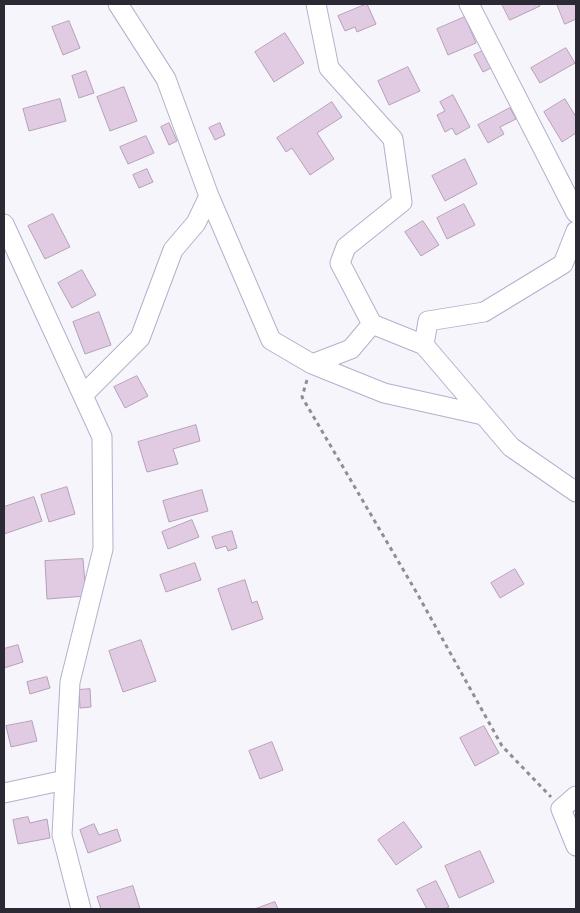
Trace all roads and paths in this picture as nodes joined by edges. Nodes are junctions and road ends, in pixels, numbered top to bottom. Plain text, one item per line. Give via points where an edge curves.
1 (118, 4) edge
2 (316, 4) edge
3 (469, 4) edge
4 (209, 196) junction
5 (576, 213) edge
6 (4, 224) edge
7 (576, 231) edge
8 (9, 246) edge
9 (372, 324) junction
10 (424, 345) junction
11 (312, 364) junction
12 (83, 395) junction
13 (483, 415) junction
14 (576, 492) edge
15 (65, 780) junction
16 (4, 793) edge
17 (576, 796) edge
18 (561, 809) junction
19 (576, 846) edge
20 (81, 909) edge

1 - 4 street via 166,79
2 - 9 street via 329,68 393,139 402,202 346,248 340,263
3 - 5 street
4 - 11 street via 271,340
4 - 12 street via 196,223 173,250 140,338
6 - 8 street
7 - 10 street via 564,264 484,312 428,321
8 - 12 street
9 - 10 street
9 - 11 street via 351,349
10 - 13 street
11 - 13 street via 384,393
11 - 18 path via 302,397 502,746
12 - 15 street via 102,437 103,549 70,682
13 - 14 street via 511,448
15 - 16 street
15 - 20 street via 62,835
17 - 18 street
18 - 19 street

